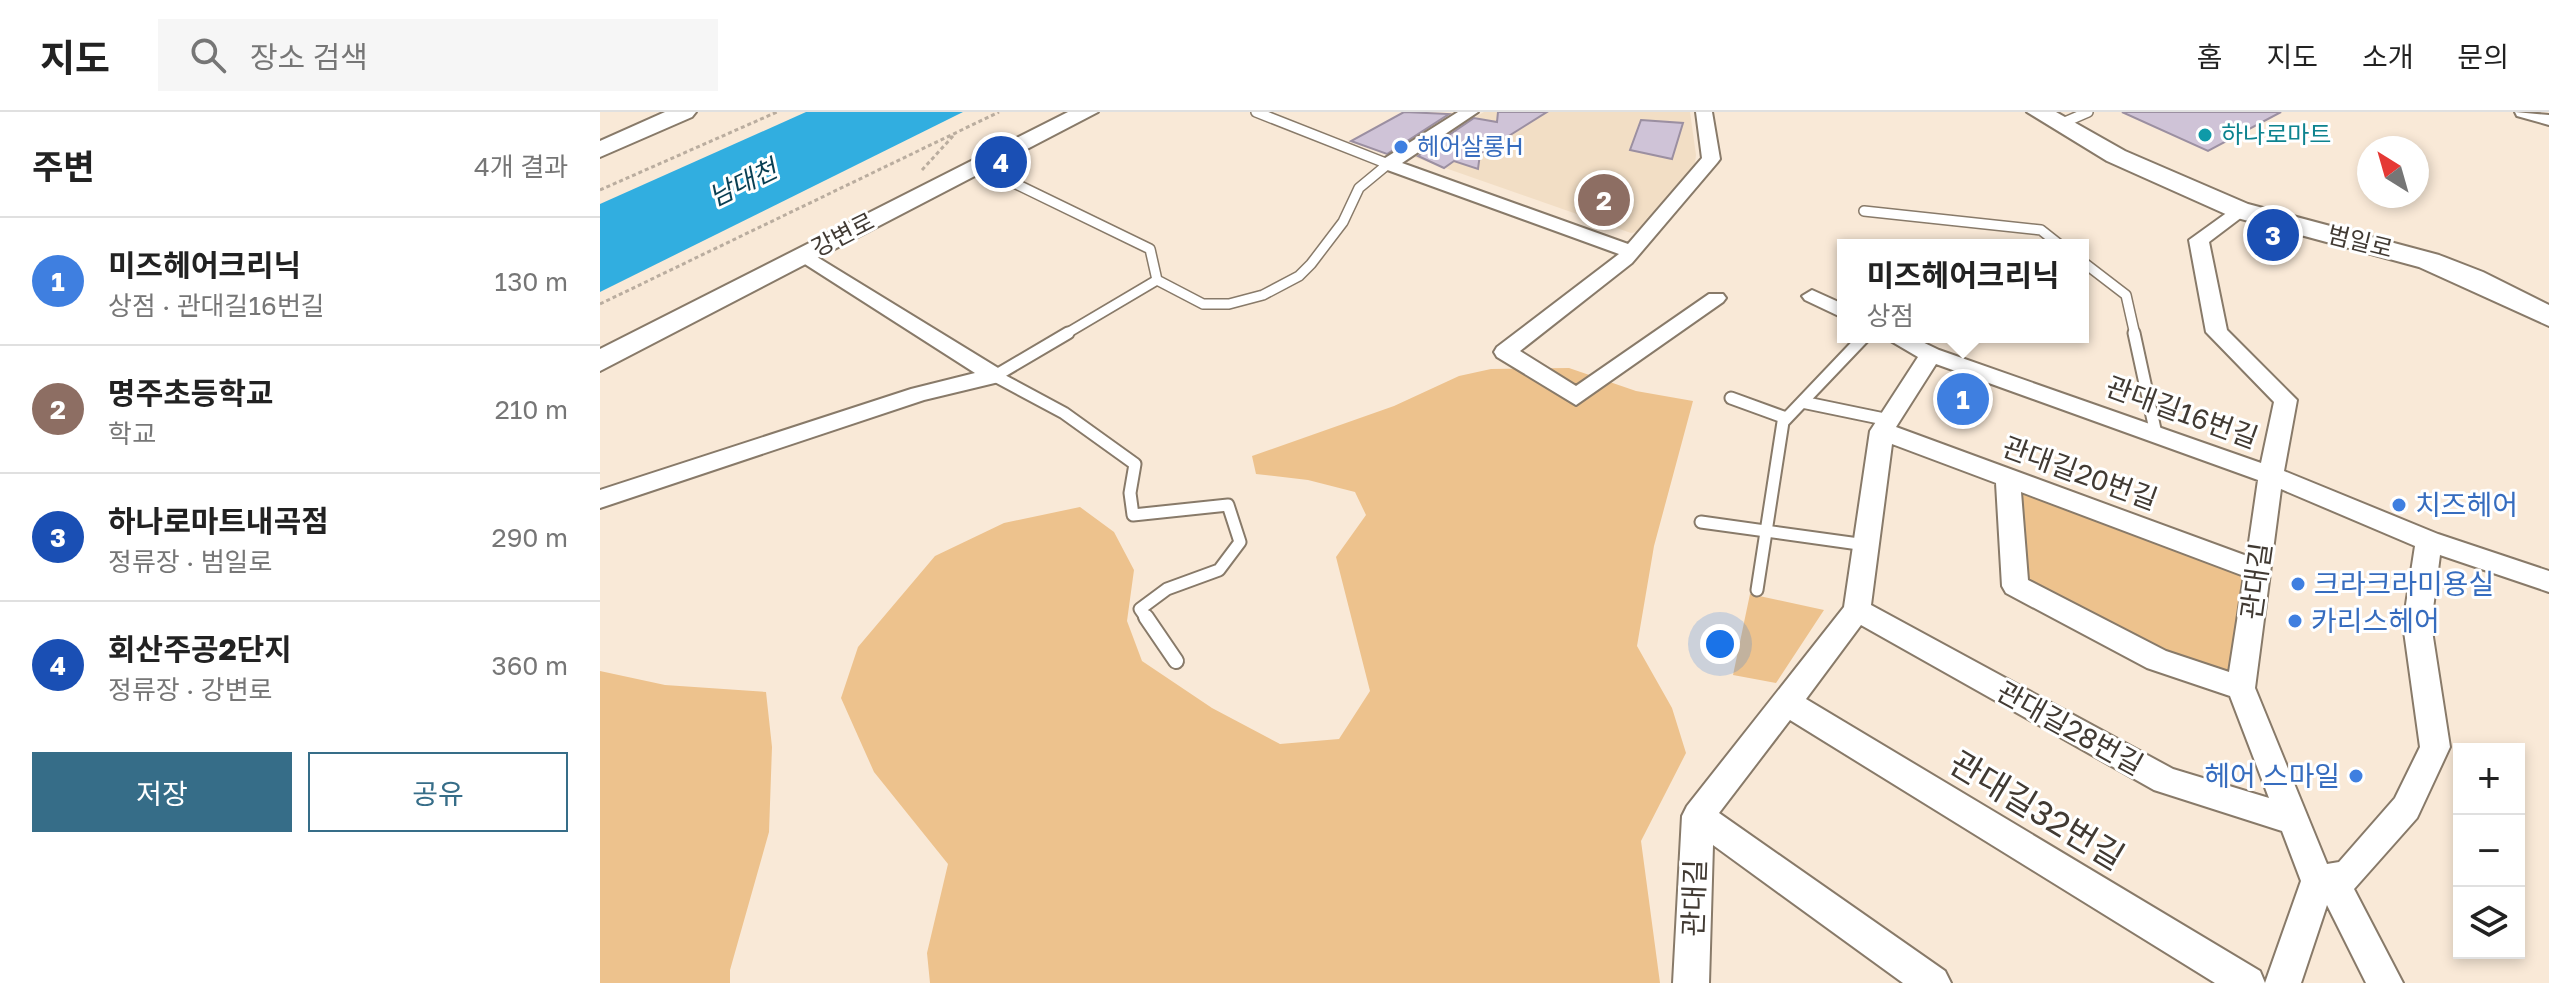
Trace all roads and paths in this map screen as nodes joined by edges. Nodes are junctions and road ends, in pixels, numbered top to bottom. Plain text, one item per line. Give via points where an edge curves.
1 (684, 112) edge
2 (777, 112) edge
3 (999, 112) edge
4 (1086, 112) edge
5 (1256, 112) edge
6 (1470, 112) edge
7 (1704, 112) edge
8 (2088, 112) edge
9 (2523, 112) edge
10 (2048, 119) edge
11 (2549, 120) edge
12 (600, 150) edge
13 (1388, 164) junction
14 (1010, 181) dead end
15 (600, 190) edge
16 (2239, 210) junction
17 (1864, 211) dead end
18 (2052, 239) edge
19 (1632, 252) junction
20 (804, 255) junction
21 (2089, 267) edge
22 (1157, 280) junction
23 (1812, 296) dead end
24 (1716, 298) dead end
25 (600, 304) edge
26 (1837, 309) edge
27 (2549, 317) edge
28 (1858, 343) edge
29 (1907, 343) edge
30 (1931, 355) junction
31 (600, 361) edge
32 (995, 376) junction
33 (1731, 398) dead end
34 (1802, 402) junction
35 (1786, 418) junction
36 (1885, 426) junction
37 (2156, 434) junction
38 (2271, 475) junction
39 (2008, 478) junction
40 (600, 499) edge
41 (1701, 522) dead end
42 (1765, 532) junction
43 (2429, 541) junction
44 (1866, 545) junction
45 (2257, 570) junction
46 (2549, 582) edge
47 (1757, 590) dead end
48 (1857, 610) junction
49 (1176, 661) dead end
50 (2241, 688) junction
51 (1786, 702) junction
52 (1698, 816) junction
53 (2293, 820) junction
54 (2324, 880) junction
55 (1691, 983) edge
56 (1933, 983) edge
57 (2248, 983) edge
58 (2283, 983) edge
59 (2385, 983) edge

1 - 12 street
2 - 15 path
3 - 25 path
4 - 20 street, 강변로
5 - 13 lane
6 - 13 street
7 - 19 street via 1711,159
8 - 10 lane
9 - 11 street
10 - 16 street, 범일로 via 2116,156
13 - 19 street
13 - 22 lane via 1359,188 1343,222 1311,264 1263,295 1203,304
14 - 22 lane via 1150,249
16 - 27 street, 범일로 via 2429,261
16 - 38 street, 관대길 via 2199,240 2217,332 2286,400
17 - 18 lane via 2041,230
19 - 24 street via 1505,352 1576,397
20 - 31 street, 강변로
20 - 32 street
21 - 37 lane via 2126,295
22 - 32 lane
23 - 26 street
28 - 34 lane
29 - 30 street, 관대길16번길
30 - 36 street
30 - 37 street, 관대길16번길
32 - 40 street via 919,394
32 - 49 lane via 1064,413 1135,464 1133,515 1228,505 1240,542 1219,570 1167,589 1140,609
33 - 35 lane
34 - 35 lane
34 - 36 lane
35 - 42 lane
36 - 39 street, 관대길20번길
36 - 44 street
37 - 38 street, 관대길16번길
38 - 43 street, 관대길16번길
38 - 45 street, 관대길
39 - 45 street, 관대길20번길
39 - 50 street via 2015,586 2157,660
41 - 42 lane
42 - 44 lane
42 - 47 lane
43 - 46 street, 관대길16번길
43 - 54 street via 2417,624 2435,747 2406,808 2348,876
44 - 48 street
45 - 50 street, 관대길
48 - 51 street
48 - 53 street, 관대길28번길 via 2165,780
50 - 53 street, 관대길
51 - 52 street
51 - 57 street, 관대길32번길
52 - 55 street, 관대길
52 - 56 street
53 - 54 street, 관대길
54 - 58 street
54 - 59 street, 관대길

